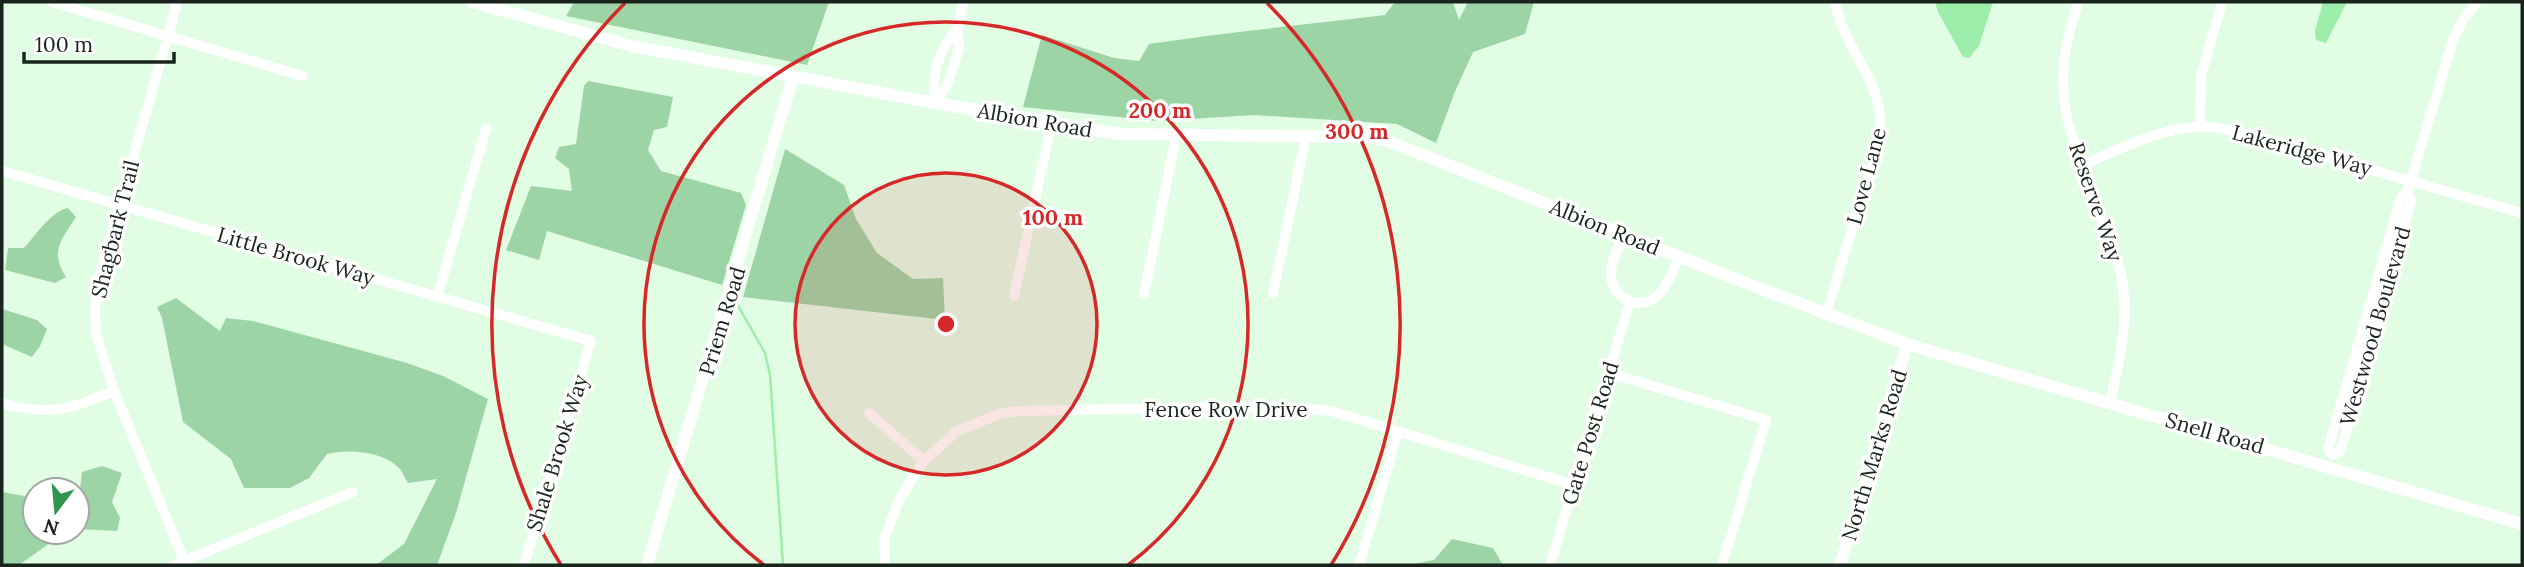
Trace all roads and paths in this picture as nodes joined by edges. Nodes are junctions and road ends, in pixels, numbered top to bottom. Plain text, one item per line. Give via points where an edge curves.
1 (52, 2) edge
2 (472, 2) edge
3 (963, 2) edge
4 (1835, 2) edge
5 (2078, 2) edge
6 (2222, 2) edge
7 (2476, 2) edge
8 (177, 3) edge
9 (958, 29) junction
10 (167, 35) junction
11 (303, 76) dead end
12 (793, 77) junction
13 (935, 103) junction
14 (1052, 122) junction
15 (2200, 127) junction
16 (486, 129) dead end
17 (1177, 137) junction
18 (1306, 137) junction
19 (2083, 164) junction
20 (2, 172) edge
21 (2411, 180) junction
22 (118, 205) junction
23 (2522, 213) edge
24 (1624, 235) junction
25 (1679, 257) junction
26 (1273, 293) dead end
27 (1144, 294) dead end
28 (1014, 296) dead end
29 (437, 297) junction
30 (1630, 302) junction
31 (1826, 314) junction
32 (591, 341) joint
33 (1907, 344) junction
34 (1609, 373) junction
35 (114, 391) junction
36 (2, 403) edge
37 (2110, 403) junction
38 (869, 413) dead end
39 (1398, 432) junction
40 (923, 461) junction
41 (2331, 461) junction
42 (1574, 485) junction
43 (353, 492) dead end
44 (2522, 524) edge
45 (181, 564) edge
46 (524, 565) edge
47 (648, 565) edge
48 (885, 565) edge
49 (1359, 565) edge
50 (1550, 565) edge
51 (1722, 565) edge
52 (1840, 565) edge

1 - 10 street
2 - 12 street, Albion Road via 632,46
3 - 9 street
4 - 31 street, Love Lane via 1876,92 1882,127
5 - 19 street, Reserve Way via 2062,82 2067,117
6 - 15 street via 2202,68
7 - 21 street, Westwood Boulevard via 2450,48
8 - 10 street, Shagbark Trail
9 - 13 street via 959,47 948,84
9 - 13 street via 944,44 932,82
10 - 11 street
10 - 22 street, Shagbark Trail
12 - 13 street, Albion Road
12 - 47 street, Priem Road
13 - 14 street, Albion Road
14 - 17 street, Albion Road via 1120,134
14 - 28 street
15 - 19 street, Lakeridge Way via 2156,135
15 - 21 street, Lakeridge Way via 2246,134
16 - 29 street
17 - 18 street, Albion Road
17 - 27 street
18 - 24 street, Albion Road via 1366,137 1396,143
18 - 26 street
19 - 37 street, Reserve Way via 2125,296 2125,330
20 - 22 street, Little Brook Way
21 - 23 street, Lakeridge Way
21 - 41 street, Westwood Boulevard via 2401,198 2328,449
22 - 29 street, Little Brook Way
22 - 35 street, Shagbark Trail via 95,310 96,333
24 - 25 street, Albion Road
24 - 30 street via 1611,275 1615,290
25 - 30 street via 1658,296 1645,303
25 - 31 street, Albion Road
29 - 32 street, Little Brook Way
30 - 34 street, Gate Post Road
31 - 33 street, Albion Road
32 - 46 street, Shale Brook Way
33 - 37 street, Snell Road
33 - 52 street, North Marks Road
34 - 42 street, Gate Post Road
34 - 51 street via 1766,420
35 - 36 street via 49,412
35 - 45 street, Shagbark Trail
37 - 41 street, Snell Road
38 - 40 street
39 - 40 street, Fence Row Drive via 1331,411 1298,407 1002,412 957,431
39 - 42 street, Fence Row Drive
39 - 49 street
40 - 48 street, Fence Row Drive via 900,498 884,539
41 - 44 street, Snell Road
42 - 50 street, Gate Post Road
43 - 45 street

